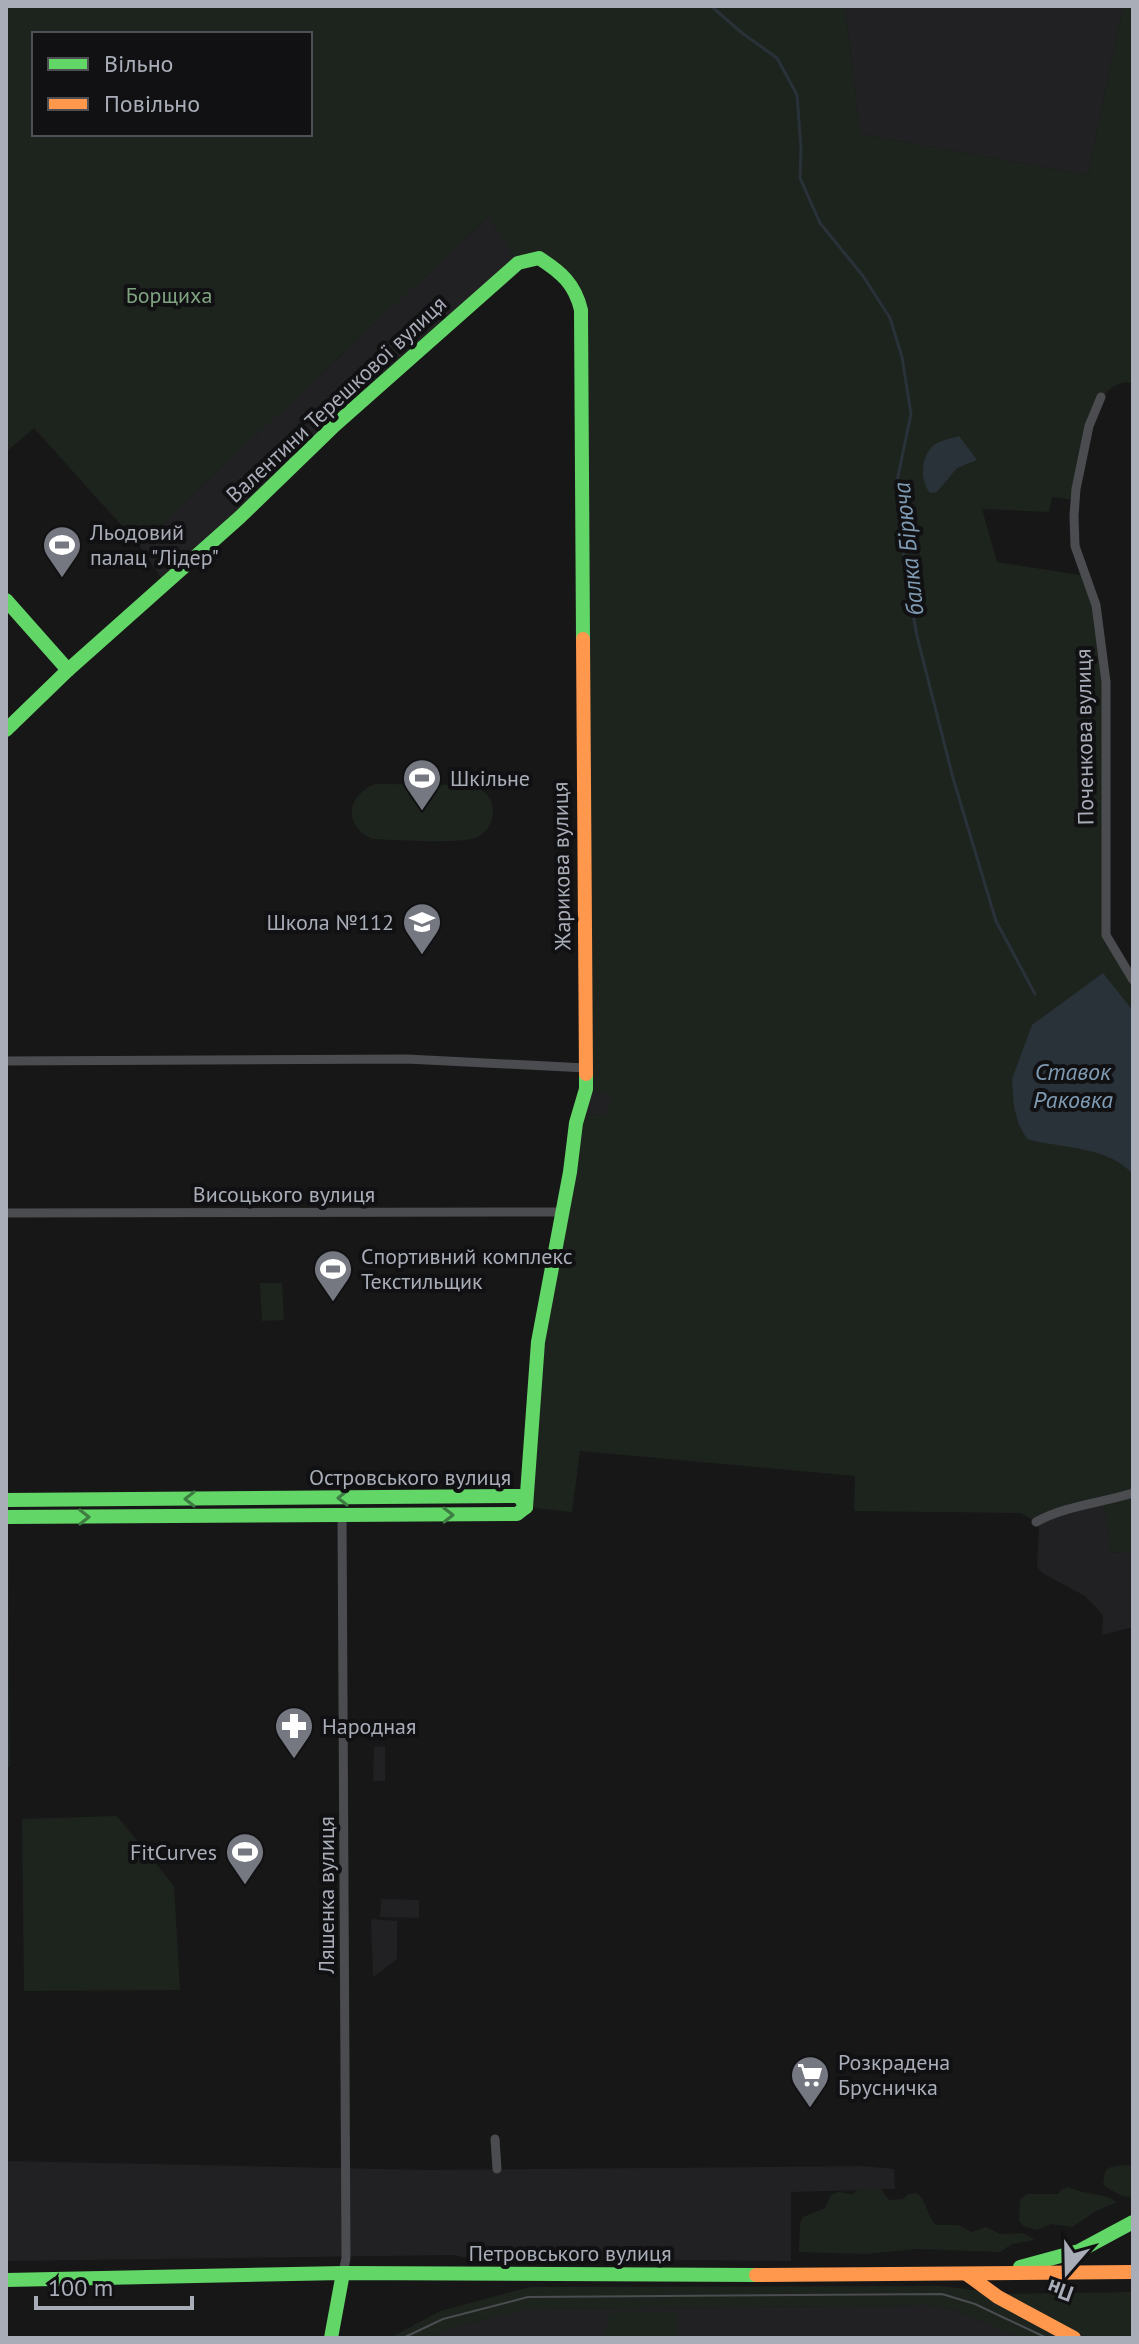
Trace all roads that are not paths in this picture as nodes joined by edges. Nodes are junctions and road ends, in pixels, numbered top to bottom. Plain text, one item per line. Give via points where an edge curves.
1 (518, 263) joint
2 (1101, 397) dead end
3 (6, 600) edge
4 (68, 670) junction
5 (6, 730) edge
6 (1133, 980) edge
7 (6, 1061) edge
8 (586, 1068) junction
9 (561, 1212) junction
10 (6, 1213) edge
11 (1133, 1493) edge
12 (6, 1500) edge
13 (526, 1507) junction
14 (342, 1516) junction
15 (6, 1517) edge
16 (1036, 1522) dead end
17 (495, 2139) dead end
18 (497, 2169) dead end
19 (1133, 2222) edge
20 (1133, 2272) edge
21 (343, 2273) junction
22 (968, 2275) junction
23 (6, 2280) edge
24 (331, 2338) edge
25 (1074, 2338) edge

1 - 4 street, Валентини Терешкової вулиця
1 - 8 street, Жарикова вулиця via 539,258 568,277 581,310
2 - 6 street, Поченкова вулиця via 1076,489 1075,546 1096,605 1106,682 1106,935
3 - 4 street
4 - 5 street, Валентини Терешкової вулиця
7 - 8 street via 407,1059
8 - 9 street, Жарикова вулиця
9 - 10 street, Висоцького вулиця
9 - 13 street, Жарикова вулиця via 538,1342
11 - 16 street via 1054,1512
13 -> 12 street, Островського вулиця via 519,1496
14 -> 13 street, Островського вулиця via 517,1514
15 -> 14 street, Островського вулиця
14 - 21 street, Ляшенка вулиця
17 - 18 street
19 - 22 street via 1052,2260
20 - 22 street, Петровського вулиця
21 - 22 street, Петровського вулиця
21 - 23 street, Петровського вулиця
21 - 24 street
22 - 25 street

